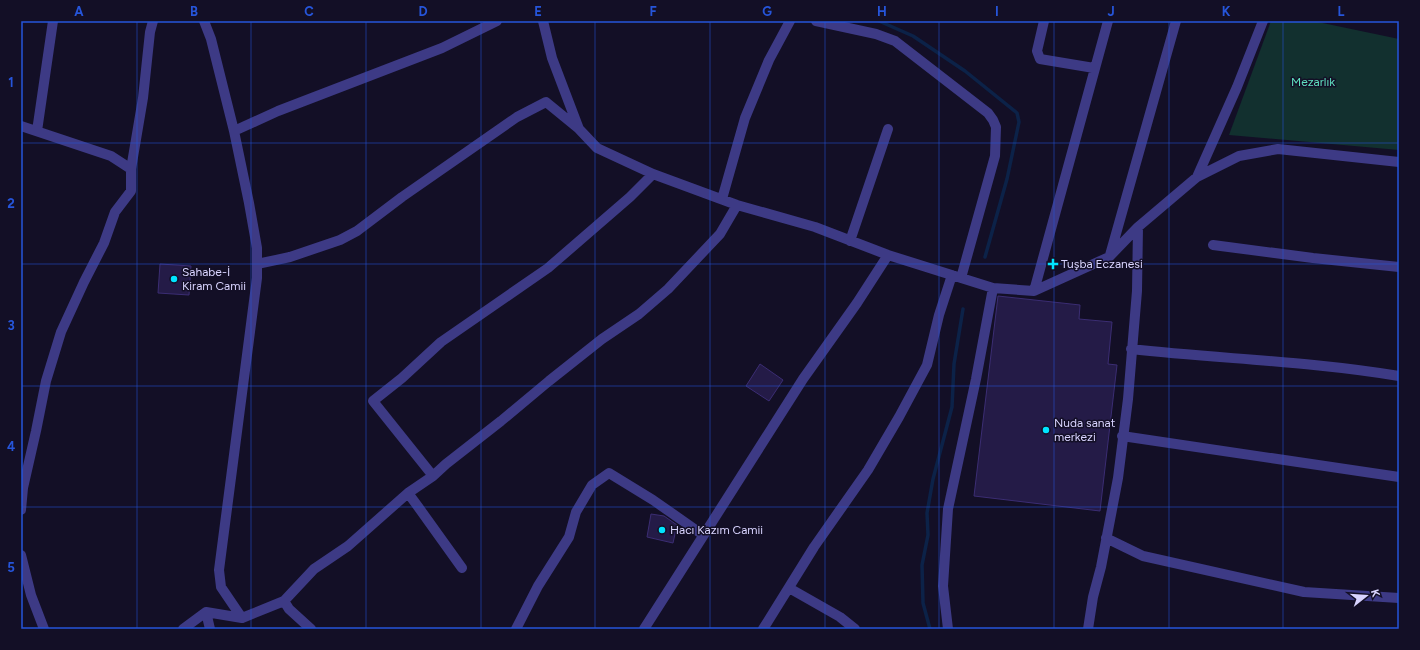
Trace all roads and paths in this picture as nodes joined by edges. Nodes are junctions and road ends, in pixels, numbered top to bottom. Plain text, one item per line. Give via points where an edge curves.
1 (53, 21) edge
2 (153, 21) edge
3 (204, 21) edge
4 (497, 21) edge
5 (543, 21) edge
6 (790, 21) edge
7 (816, 21) edge
8 (1044, 21) edge
9 (1108, 21) edge
10 (1176, 21) edge
11 (1264, 21) edge
12 (1094, 68) junction
13 (21, 126) edge
14 (579, 129) junction
15 (888, 129) dead end
16 (37, 131) junction
17 (234, 131) junction
18 (1399, 162) edge
19 (131, 169) junction
20 (653, 174) junction
21 (1197, 177) junction
22 (722, 199) junction
23 (738, 205) junction
24 (1138, 227) junction
25 (850, 241) junction
26 (1213, 245) dead end
27 (888, 255) junction
28 (1109, 257) junction
29 (257, 264) junction
30 (1399, 267) edge
31 (956, 276) junction
32 (993, 288) junction
33 (1034, 291) junction
34 (1131, 349) junction
35 (1399, 376) edge
36 (1122, 436) junction
37 (433, 476) junction
38 (1399, 477) edge
39 (408, 493) junction
40 (21, 510) edge
41 (703, 535) junction
42 (1106, 538) junction
43 (21, 555) edge
44 (462, 568) dead end
45 (789, 588) junction
46 (1399, 598) edge
47 (284, 601) junction
48 (206, 612) junction
49 (242, 618) junction
50 (44, 629) edge
51 (183, 629) edge
52 (210, 629) edge
53 (311, 629) edge
54 (516, 629) edge
55 (644, 629) edge
56 (763, 629) edge
57 (856, 629) edge
58 (948, 629) edge
59 (1088, 629) edge

1 - 16 street
2 - 19 street
3 - 17 street via 211,39
4 - 17 street via 442,48 278,111
5 - 14 street via 552,58
6 - 22 street via 769,60 745,118
7 - 31 street via 876,34 895,41 988,113 993,120 996,127 996,156
8 - 12 street via 1037,51 1040,59
9 - 12 street
10 - 28 street
11 - 21 street
12 - 33 street
13 - 16 street
14 - 20 street via 597,148
14 - 29 street via 546,102 517,117 357,231 340,240 290,257
15 - 25 street
16 - 19 street via 111,156
17 - 29 street via 254,226
18 - 21 street via 1278,149 1239,156
19 - 40 street via 131,191 115,212 104,243 61,332 46,381 23,488
20 - 22 street
20 - 37 street via 548,268 441,342 373,401
21 - 24 street
22 - 23 street
23 - 25 street via 815,227
23 - 37 street via 720,234 668,289 639,314 560,372
24 - 28 street
24 - 34 street via 1137,290
25 - 27 street
26 - 30 street
27 - 31 street
27 - 41 street via 803,379
28 - 33 street
29 - 49 street via 219,570 221,587
31 - 32 street
31 - 45 street via 939,315 926,365 899,417 868,470
32 - 33 street
32 - 58 street via 948,509 943,586
34 - 35 street via 1302,363
34 - 36 street via 1128,399
36 - 38 street
36 - 42 street via 1118,478
37 - 39 street
39 - 44 street
39 - 47 street via 348,546 314,570
41 - 54 street via 609,473 592,485 576,512 570,537 538,586
41 - 55 street
42 - 46 street via 1143,556 1304,592
42 - 59 street
43 - 50 street via 31,595
45 - 56 street
45 - 57 street
47 - 49 street
47 - 53 street
48 - 49 street
48 - 51 street
48 - 52 street

